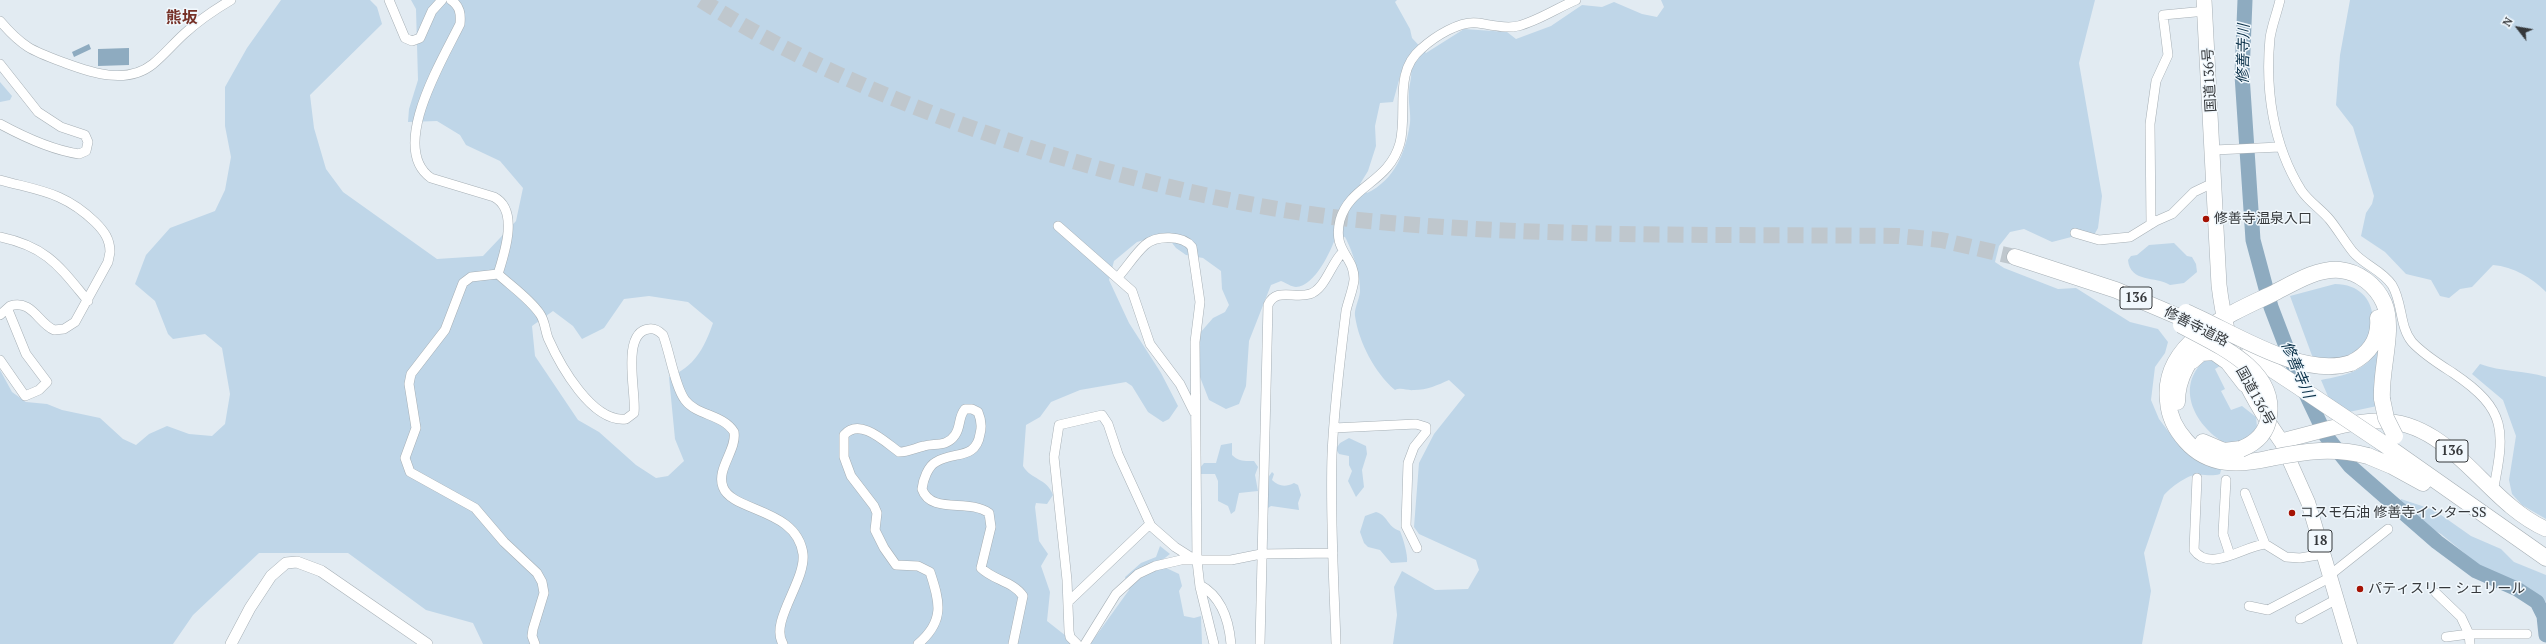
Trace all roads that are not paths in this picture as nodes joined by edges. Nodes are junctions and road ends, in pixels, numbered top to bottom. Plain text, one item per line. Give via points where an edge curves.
1 (231, 0) edge
2 (389, 0) edge
3 (442, 0) edge
4 (451, 0) edge
5 (1576, 0) edge
6 (2280, 0) edge
7 (220, 3) edge
8 (2205, 5) edge
9 (0, 20) edge
10 (0, 64) edge
11 (0, 124) edge
12 (2280, 146) junction
13 (2218, 149) junction
14 (0, 180) edge
15 (2215, 182) junction
16 (2151, 224) junction
17 (1058, 226) dead end
18 (2075, 233) dead end
19 (0, 237) edge
20 (1342, 253) junction
21 (2015, 257) tunnel mouth
22 (2050, 268) junction
23 (498, 274) junction
24 (1118, 277) junction
25 (2283, 291) junction
26 (88, 301) junction
27 (4, 313) edge
28 (2184, 319) junction
29 (2223, 320) junction
30 (0, 360) edge
31 (2183, 372) junction
32 (2245, 384) junction
33 (1195, 413) junction
34 (1334, 428) junction
35 (2388, 439) junction
36 (2281, 441) junction
37 (2198, 478) dead end
38 (2226, 480) dead end
39 (2494, 492) junction
40 (2245, 493) dead end
41 (1150, 524) junction
42 (2388, 529) dead end
43 (2546, 530) edge
44 (2511, 534) junction
45 (2265, 544) junction
46 (1417, 548) dead end
47 (1333, 553) junction
48 (1261, 554) junction
49 (2324, 554) junction
50 (2230, 555) junction
51 (2546, 558) edge
52 (1197, 561) junction
53 (2330, 576) junction
54 (1200, 585) junction
55 (2436, 593) dead end
56 (2337, 599) junction
57 (1068, 602) junction
58 (2249, 606) dead end
59 (2300, 619) dead end
60 (2469, 634) junction
61 (2527, 634) dead end
62 (2446, 637) dead end
63 (231, 644) edge
64 (427, 644) edge
65 (535, 644) edge
66 (783, 644) edge
67 (918, 644) edge
68 (1013, 644) edge
69 (1077, 644) edge
70 (1086, 644) edge
71 (1214, 644) edge
72 (1230, 644) edge
73 (1260, 644) edge
74 (1336, 644) edge
75 (2350, 644) edge
76 (2470, 644) edge

1 - 7 street
2 - 3 street via 405,38 412,41 420,38 432,11
4 - 23 street via 458,6 460,24 425,93 414,154 422,172 431,178 494,197 502,201 507,208 507,235
5 - 20 street via 1515,27 1467,23 1428,43 1412,56 1402,85 1404,122 1396,155 1382,174 1344,207 1338,239
6 - 12 street via 2273,22 2269,61 2273,117
7 - 9 street via 152,65 138,72 120,76 92,73 38,52 16,40
8 - 13 highway, 国道136号
8 - 16 street via 2163,15 2168,55 2156,81 2150,124
10 - 11 street via 30,104 60,127 85,136 87,148 79,154 71,153 37,142
12 - 13 street
12 - 39 street via 2307,198 2330,220 2354,254 2378,270 2392,285 2405,330 2413,343 2477,390 2494,410 2500,428
13 - 15 highway, 国道136号
14 - 26 street via 68,200 84,211 105,233 110,256
15 - 16 street via 2194,192 2172,214
15 - 29 highway, 国道136号
16 - 18 street via 2130,237 2107,241
17 - 24 street
19 - 26 street via 45,254 57,264
20 - 34 street via 1351,263 1354,282 1348,302
20 - 48 street via 1311,294 1277,295 1270,299 1268,305
21 - 22 highway, 修善寺道路 / 136
22 - 28 highway
22 - 28 highway, 修善寺道路 / 136 via 2086,279
23 - 65 street via 471,277 463,283 445,330 412,374 409,384 416,428 405,458 410,472 476,508 504,542 539,576 544,593 533,629
23 - 66 street via 541,315 548,337 576,385 593,406 609,418 626,419 634,413 631,367 633,351 640,334 655,329 663,335 685,401 725,422 734,432 734,440 722,476 725,492 731,498 767,513 783,524 791,530 801,546 802,566 780,629
24 - 33 street via 1132,291 1150,344 1180,384
24 - 33 street via 1146,243 1176,238 1188,242 1192,247 1200,302 1196,324
25 - 28 highway, bridge via 2329,278 2354,282 2368,292 2376,307 2378,332 2366,353 2351,363 2324,368 2296,362
25 - 29 highway
25 - 35 highway, bridge via 2314,274 2332,270 2356,274 2373,286 2384,303 2388,318 2382,399
26 - 27 street via 75,322 59,331 48,326 31,308 13,305
27 - 30 street via 46,384 29,396 22,395
28 - 31 highway, bridge via 2246,364 2265,387 2270,404 2266,428 2256,441 2241,449 2224,451 2199,440 2187,427 2177,402 2179,381
28 - 35 highway, 修善寺道路 / 136, bridge via 2249,354 2302,389
29 - 31 highway via 2194,354
29 - 32 highway, 国道136号
29 - 44 highway, bridge via 2192,341 2175,360 2169,376 2167,389 2173,421 2190,445 2213,459 2240,464 2317,450 2342,450 2368,456 2392,466
31 - 32 highway via 2201,353 2210,351 2224,358
32 - 36 highway, 国道136号
33 - 52 street
34 - 46 street via 1416,424 1426,427 1426,432 1414,447 1408,463 1406,526
34 - 47 street
35 - 44 highway, 136
36 - 39 highway, 国道136号 / 136 via 2383,421 2416,428 2443,444
36 - 49 main road, 18 via 2308,502
37 - 50 street via 2194,550 2196,554 2208,559
38 - 50 street via 2223,534
39 - 43 highway, 国道136号 / 136
40 - 45 street
41 - 52 street via 1175,547
41 - 57 street
41 - 57 street via 1118,454 1106,419 1098,415 1059,424 1054,457
42 - 53 street
44 - 51 highway, 136
45 - 49 street via 2286,557 2300,558
45 - 50 street
47 - 48 street
47 - 74 street
48 - 52 street via 1231,560
48 - 73 street
49 - 53 main road, 18
52 - 54 street
52 - 70 street via 1181,560 1155,566 1129,581 1116,594
53 - 56 main road, 18
53 - 58 street via 2268,610
54 - 71 street
54 - 72 street via 1212,594 1222,609 1230,630
55 - 60 street via 2460,617
56 - 59 street
56 - 75 main road, 18
57 - 69 street via 1070,637
60 - 61 street
60 - 62 street
60 - 76 street
63 - 64 street via 271,576 286,564 297,562 321,571
67 - 68 street via 934,624 940,610 939,598 930,572 918,566 896,565 884,548 875,530 877,513 874,506 856,486 844,457 844,435 848,430 854,429 869,431 899,452 926,445 937,446 948,442 955,435 965,409 978,412 980,418 981,432 976,446 966,454 935,462 927,473 922,489 926,498 932,502 974,506 989,513 991,527 981,568 987,574 1011,585 1023,596

